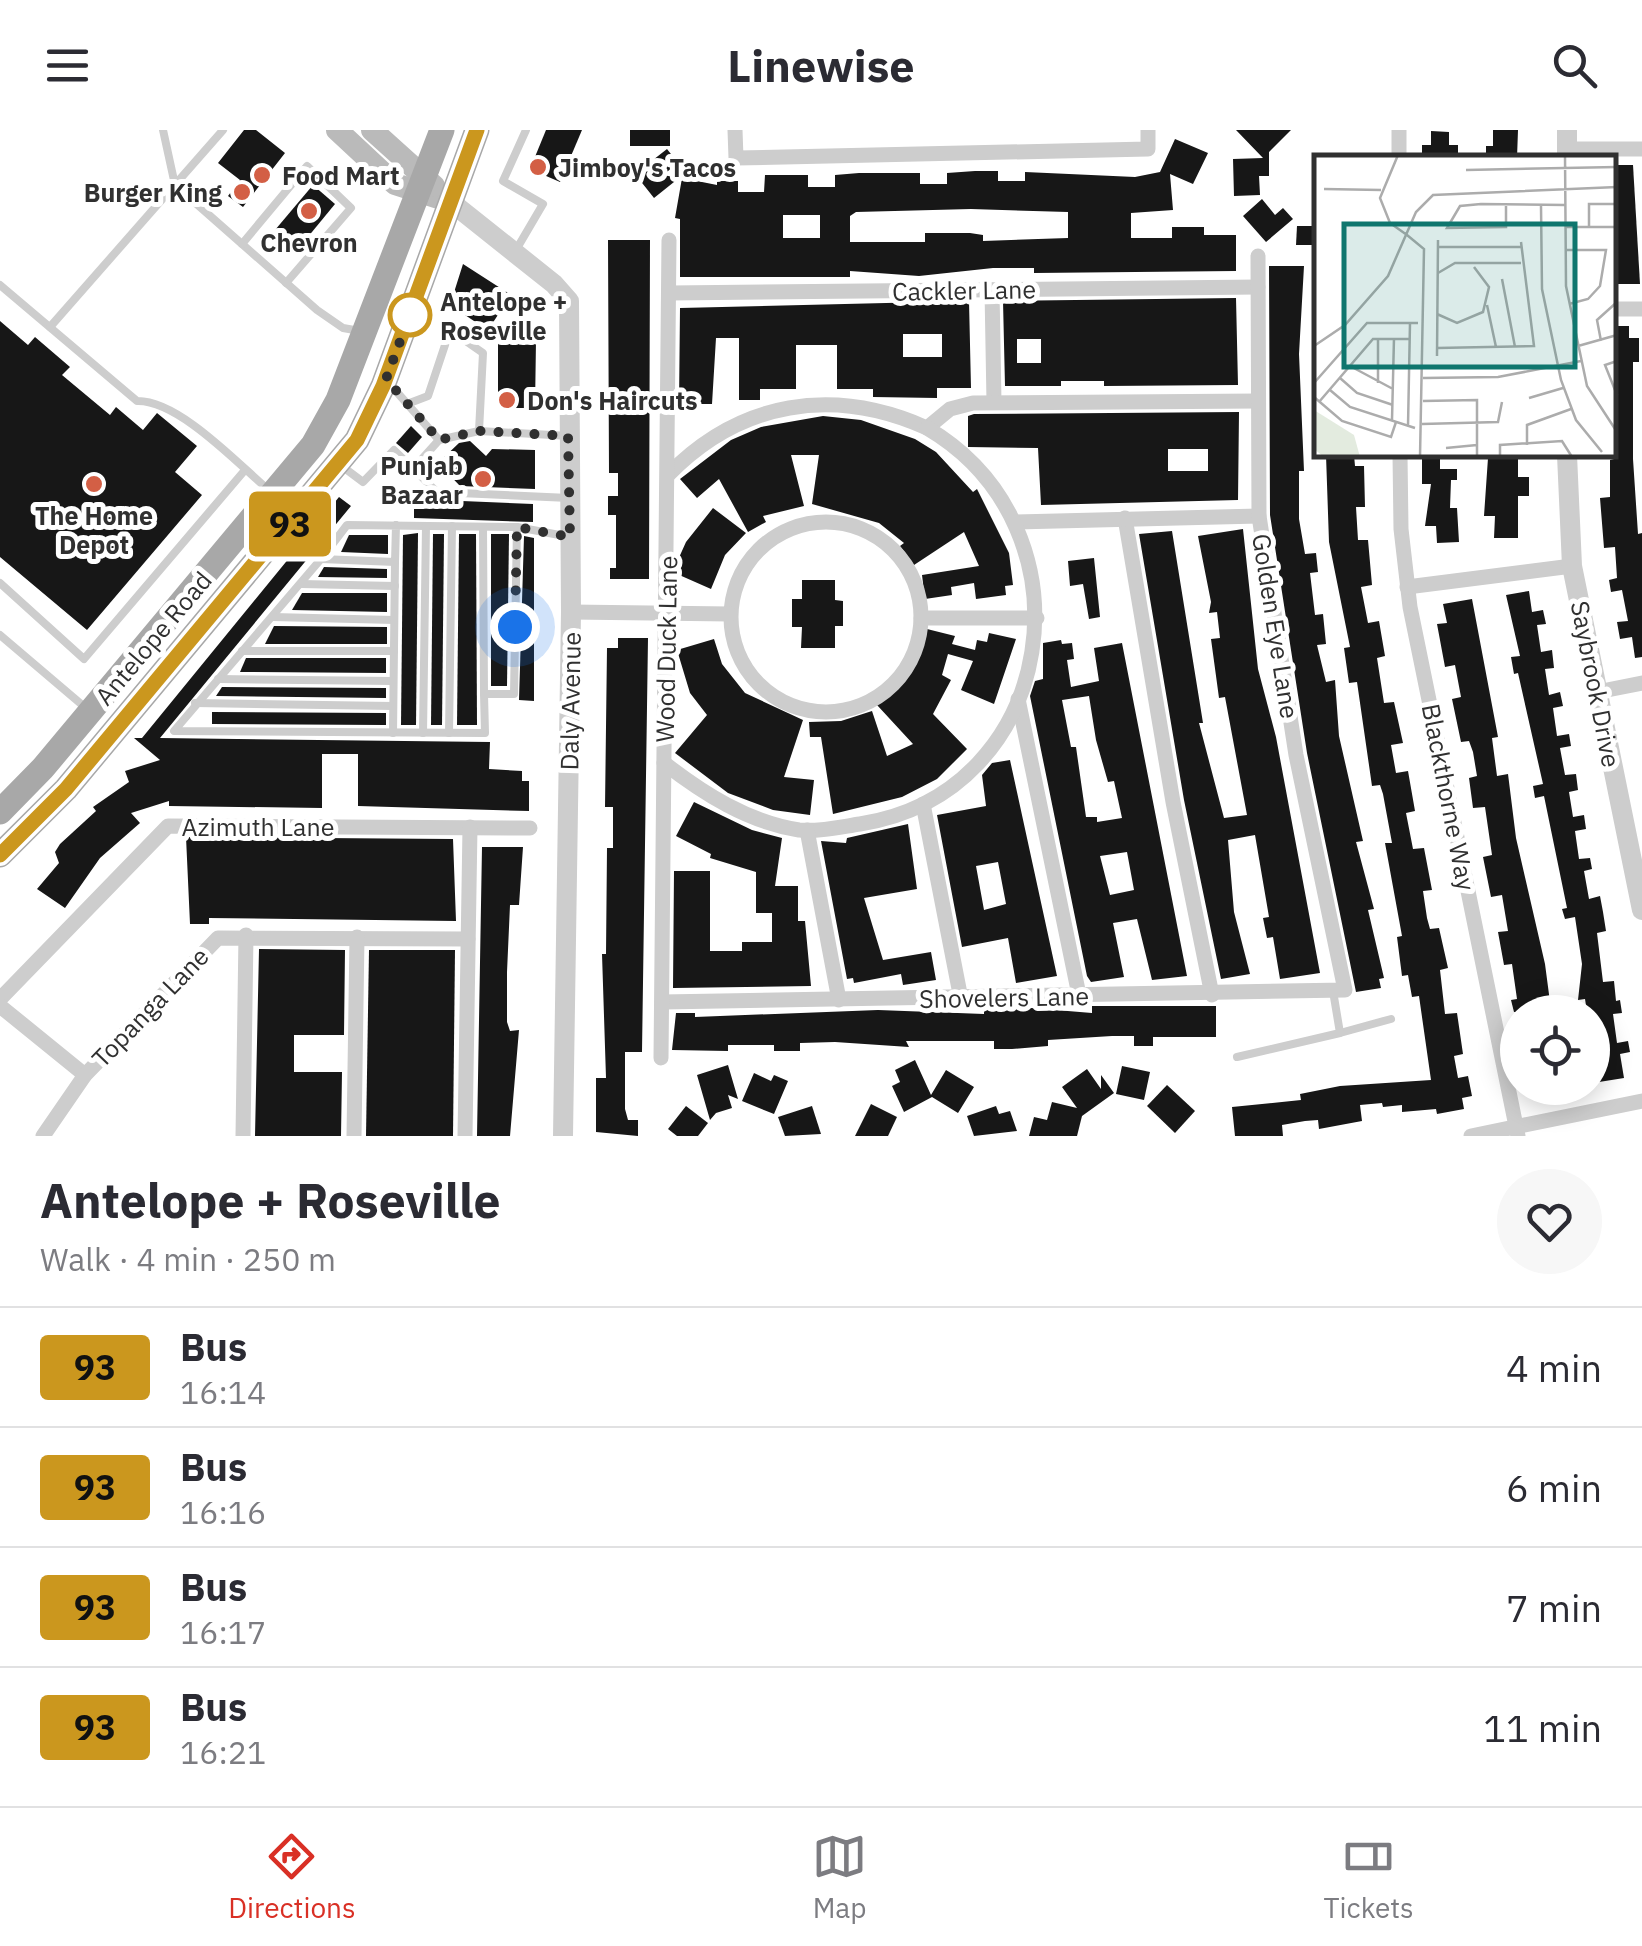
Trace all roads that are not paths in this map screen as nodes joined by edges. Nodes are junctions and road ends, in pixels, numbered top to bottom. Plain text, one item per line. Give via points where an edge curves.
1 (163, 130) edge
2 (223, 130) edge
3 (337, 130) edge
4 (372, 130) edge
5 (442, 130) edge
6 (478, 130) edge
7 (526, 130) edge
8 (735, 130) edge
9 (1148, 130) edge
10 (1567, 145) edge
11 (1642, 149) edge
12 (421, 184) junction
13 (175, 185) junction
14 (451, 202) junction
15 (669, 240) dead end
16 (242, 244) junction
17 (514, 254) junction
18 (1258, 256) dead end
19 (286, 282) junction
20 (0, 285) edge
21 (1258, 287) junction
22 (992, 290) junction
23 (670, 293) junction
24 (1617, 309) edge
25 (1642, 310) edge
26 (50, 327) junction
27 (364, 332) junction
28 (386, 379) junction
29 (1258, 401) junction
30 (994, 402) junction
31 (407, 404) junction
32 (927, 428) junction
33 (479, 431) junction
34 (568, 436) junction
35 (439, 440) junction
36 (1400, 458) edge
37 (1567, 458) edge
38 (339, 465) junction
39 (413, 468) junction
40 (245, 470) junction
41 (668, 475) junction
42 (274, 495) junction
43 (570, 498) junction
44 (1259, 516) junction
45 (1124, 518) junction
46 (1016, 522) junction
47 (396, 525) junction
48 (426, 526) junction
49 (452, 526) junction
50 (484, 526) junction
51 (517, 527) junction
52 (570, 537) junction
53 (322, 559) junction
54 (395, 562) junction
55 (1572, 566) junction
56 (0, 584) edge
57 (301, 584) junction
58 (395, 586) junction
59 (1407, 587) junction
60 (571, 612) junction
61 (174, 614) junction
62 (666, 614) junction
63 (730, 614) junction
64 (273, 617) junction
65 (921, 618) junction
66 (1036, 618) junction
67 (394, 620) junction
68 (0, 635) edge
69 (242, 651) junction
70 (394, 651) junction
71 (217, 679) junction
72 (393, 681) junction
73 (1642, 683) edge
74 (1597, 692) junction
75 (484, 694) junction
76 (1018, 699) junction
77 (195, 703) junction
78 (393, 706) junction
79 (90, 712) junction
80 (125, 720) junction
81 (393, 733) junction
82 (423, 733) junction
83 (450, 733) junction
84 (664, 762) junction
85 (922, 804) junction
86 (0, 812) edge
87 (29, 828) junction
88 (470, 828) junction
89 (530, 828) dead end
90 (806, 830) junction
91 (0, 855) edge
92 (1642, 910) edge
93 (246, 935) junction
94 (357, 937) junction
95 (468, 938) junction
96 (1339, 991) junction
97 (1212, 994) junction
98 (1079, 995) junction
99 (961, 999) junction
100 (838, 1000) junction
101 (0, 1002) edge
102 (662, 1002) junction
103 (1391, 1019) dead end
104 (1340, 1033) junction
105 (1237, 1057) dead end
106 (661, 1058) dead end
107 (85, 1075) junction
108 (1642, 1101) edge
109 (1517, 1131) edge
110 (46, 1135) edge
111 (244, 1136) edge
112 (354, 1136) edge
113 (465, 1136) edge
114 (563, 1136) edge
115 (1471, 1136) edge

1 - 13 lane
2 - 13 lane
3 - 12 main road via 395,184
4 - 12 main road
5 - 12 main road, Antelope Road
6 - 14 main road, Antelope Road
7 - 17 lane via 503,180 544,204
8 - 9 street via 736,158 1148,148
10 - 11 street
12 - 14 main road
12 - 27 main road, Antelope Road
13 - 16 lane
13 - 26 lane
14 - 17 street, Daly Avenue
14 - 28 main road, Antelope Road
15 - 23 street, Wood Duck Lane
16 - 19 lane
16 - 19 lane via 306,166 351,208
17 - 34 street, Daly Avenue via 569,302
18 - 21 street, Golden Eye Lane
19 - 27 lane via 344,328
20 - 26 lane
21 - 22 street, Cackler Lane
21 - 29 street, Golden Eye Lane
22 - 23 street, Cackler Lane
22 - 30 street
23 - 41 street, Wood Duck Lane
24 - 25 street
26 - 40 lane via 137,401 152,400 177,413
27 - 42 main road, Antelope Road via 326,424
28 - 31 lane
28 - 38 main road, Antelope Road
29 - 30 street
29 - 44 street, Golden Eye Lane
30 - 32 street via 962,404
31 - 33 lane via 428,396 450,330 483,354
31 - 35 lane
32 - 41 street via 873,408 820,402 763,412 719,432
32 - 46 street via 984,473
33 - 34 lane
33 - 35 lane
34 - 43 street, Daly Avenue
35 - 39 lane
36 - 59 street, Blackthorne Way
37 - 55 street, Saybrook Drive
38 - 39 lane via 363,482 394,450
38 - 80 main road, Antelope Road
39 - 43 lane via 437,492
40 - 42 lane
40 - 56 lane via 84,659
41 - 62 street, Wood Duck Lane
42 - 61 main road, Antelope Road
43 - 52 street, Daly Avenue
44 - 45 street
44 - 96 street, Golden Eye Lane
45 - 46 street
45 - 97 street
46 - 66 street via 1032,570
47 - 48 lane
47 - 53 lane via 347,524
47 - 54 lane
48 - 49 lane
48 - 82 lane
49 - 50 lane
49 - 83 lane
50 - 51 lane
50 - 75 lane
51 - 52 lane
51 - 75 lane via 514,694
52 - 60 street, Daly Avenue
53 - 54 lane
53 - 57 lane
54 - 58 lane
55 - 59 street
55 - 74 street, Saybrook Drive
57 - 58 lane
57 - 64 lane
58 - 67 lane
59 - 109 street, Blackthorne Way
60 - 62 street
60 - 114 street, Daly Avenue
61 - 79 main road, Antelope Road
61 - 80 main road via 169,636 119,698 117,710
62 - 63 street
62 - 84 street, Wood Duck Lane
63 - 65 street via 738,580 757,552 801,526 836,523 869,533 896,554 914,584
63 - 65 street via 736,649 754,679 781,701 833,711 866,702 895,682 914,652
64 - 67 lane
64 - 69 lane
65 - 66 street
66 - 76 street
67 - 70 lane
68 - 79 lane
69 - 70 lane
69 - 71 lane
70 - 72 lane
71 - 72 lane
71 - 77 lane
72 - 78 lane
73 - 74 street
74 - 92 street, Saybrook Drive
75 - 83 lane via 485,733
76 - 85 street via 969,772
76 - 98 street
77 - 78 lane
77 - 81 lane via 174,731
78 - 81 lane
79 - 86 main road, Antelope Road
79 - 87 main road via 88,733 31,799
80 - 87 main road, Antelope Road
81 - 82 lane
82 - 83 lane
84 - 90 street via 732,808
84 - 102 street, Wood Duck Lane
85 - 90 street via 876,822
85 - 99 street
87 - 91 main road, Antelope Road
88 - 89 street, Azimuth Lane
88 - 95 street
88 - 101 street, Azimuth Lane via 168,826
90 - 100 street
93 - 94 street, Topanga Lane
93 - 107 street, Topanga Lane via 210,943
93 - 111 street
94 - 95 street, Topanga Lane
94 - 112 street
95 - 113 street
96 - 97 street, Shovelers Lane
96 - 104 lane
97 - 98 street, Shovelers Lane
98 - 99 street, Shovelers Lane
99 - 100 street, Shovelers Lane
100 - 102 street, Shovelers Lane
101 - 107 street
102 - 106 street, Wood Duck Lane
103 - 104 lane
104 - 105 lane
107 - 110 street, Topanga Lane
108 - 109 street
109 - 115 street

